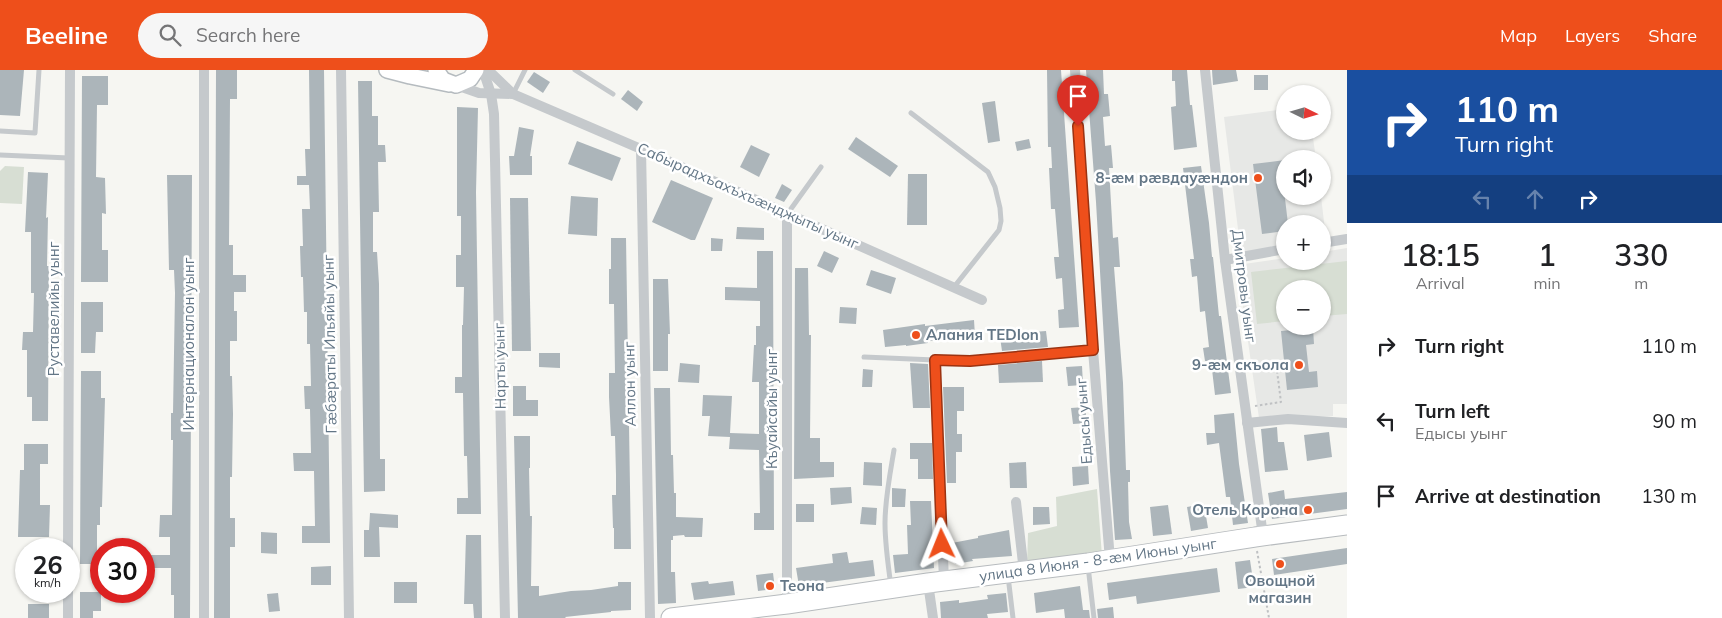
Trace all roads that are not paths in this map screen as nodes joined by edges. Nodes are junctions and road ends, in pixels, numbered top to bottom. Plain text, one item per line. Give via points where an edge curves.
1 (40, 70) edge
2 (70, 70) edge
3 (204, 70) edge
4 (341, 70) edge
5 (387, 70) edge
6 (436, 70) edge
7 (476, 70) edge
8 (483, 70) edge
9 (488, 70) edge
10 (525, 70) edge
11 (575, 70) edge
12 (1075, 70) edge
13 (1205, 70) edge
14 (452, 84) junction
15 (479, 93) junction
16 (491, 94) junction
17 (513, 94) junction
18 (613, 94) dead end
19 (911, 113) dead end
20 (494, 114) junction
21 (0, 131) edge
22 (641, 149) junction
23 (0, 155) edge
24 (69, 158) junction
25 (821, 167) dead end
26 (787, 214) junction
27 (1347, 239) edge
28 (1331, 242) edge
29 (1276, 251) edge
30 (1225, 260) junction
31 (954, 288) junction
32 (982, 300) dead end
33 (1093, 350) junction
34 (864, 357) dead end
35 (935, 360) junction
36 (1347, 422) edge
37 (1246, 423) junction
38 (894, 450) dead end
39 (1016, 502) dead end
40 (1347, 524) edge
41 (1259, 536) junction
42 (68, 538) edge
43 (1110, 560) junction
44 (1088, 564) junction
45 (1016, 572) junction
46 (936, 582) junction
47 (891, 589) junction
48 (68, 603) edge
49 (787, 604) junction
50 (68, 618) edge
51 (204, 618) edge
52 (350, 618) edge
53 (505, 618) edge
54 (650, 618) edge
55 (672, 618) edge
56 (933, 618) edge
57 (1013, 618) edge
58 (1094, 618) edge

1 - 21 lane via 35,133
2 - 24 street, Руставелийы уынг
3 - 51 street, Интернационалон уынг
4 - 52 street, Гæбæраты Ильяйы уынг
5 - 14 street
6 - 14 street via 443,80
7 - 14 street via 470,79
8 - 16 street, Нарты уынг
9 - 17 street
10 - 17 lane
11 - 18 lane
12 - 33 street, Едысы уынг
13 - 30 street, Дмитровы уынг
14 - 15 street
15 - 16 street
15 - 20 street
16 - 17 street
16 - 20 street, Нарты уынг
17 - 22 street, Сабырадхъахъхъæнджыты уынг
19 - 31 lane via 988,172 995,187 1000,208 999,230
20 - 53 street, Нарты уынг
22 - 26 street, Сабырадхъахъхъæнджыты уынг
22 - 54 street, Аллон уынг
23 - 24 lane
24 - 42 street, Руставелийы уынг
25 - 26 lane
26 - 31 street, Сабырадхъахъхъæнджыты уынг
26 - 49 street, Къуайсайы уынг
27 - 28 street
29 - 30 street
30 - 37 street, Дмитровы уынг
31 - 32 street, Сабырадхъахъхъæнджыты уынг
33 - 35 street via 970,361
33 - 43 street, Едысы уынг
34 - 35 lane
35 - 46 street
36 - 37 street via 1288,419
37 - 41 street, Дмитровы уынг
38 - 47 lane via 885,522
39 - 45 street
40 - 41 highway, улица 8 Июня - 8-ӕм Июны уынг
41 - 43 highway, улица 8 Июня - 8-ӕм Июны уынг
43 - 44 highway, улица 8 Июня - 8-ӕм Июны уынг
44 - 45 highway, улица 8 Июня - 8-ӕм Июны уынг
44 - 58 lane
45 - 46 highway, улица 8 Июня - 8-ӕм Июны уынг
45 - 57 lane
46 - 47 highway, улица 8 Июня - 8-ӕм Июны уынг
46 - 56 street
47 - 49 highway, улица 8 Июня - 8-ӕм Июны уынг
48 - 50 street
49 - 55 highway, улица 8 Июня - 8-ӕм Июны уынг

